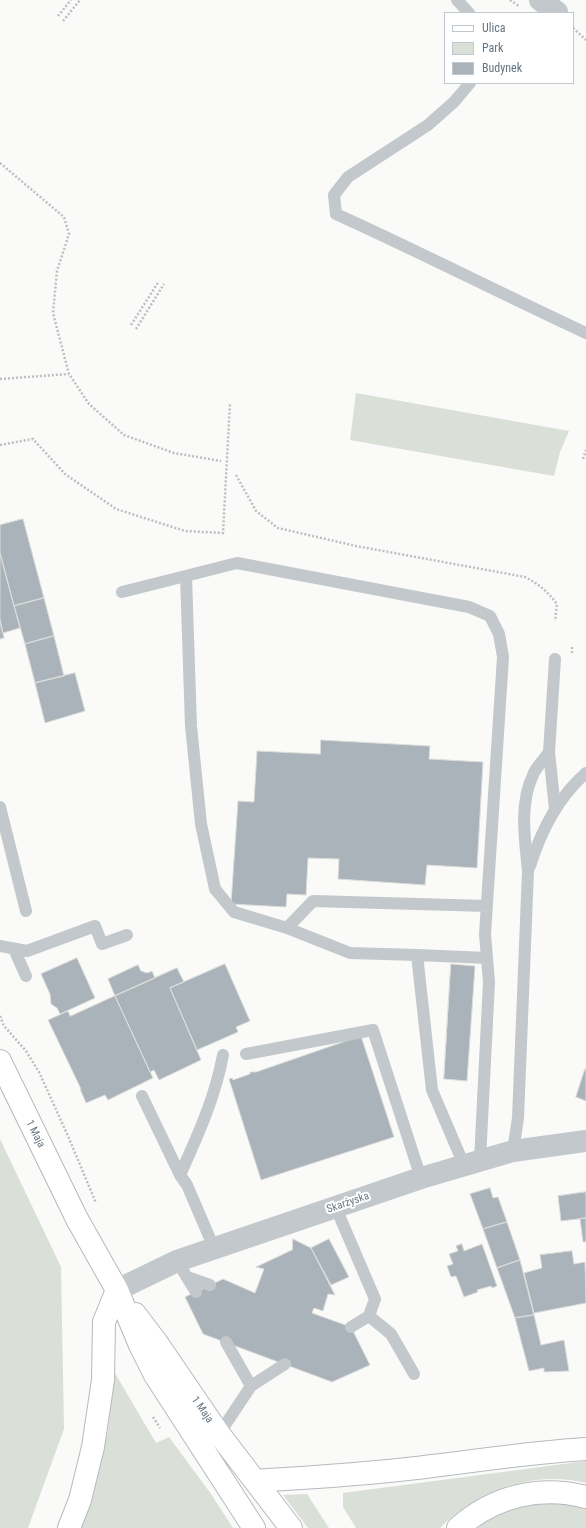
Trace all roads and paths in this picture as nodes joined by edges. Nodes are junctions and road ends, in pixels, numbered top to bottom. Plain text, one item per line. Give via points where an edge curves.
1 (71, 0) edge
2 (80, 0) edge
3 (457, 0) edge
4 (468, 12) edge
5 (58, 16) dead end
6 (63, 20) dead end
7 (574, 28) edge
8 (586, 40) edge
9 (469, 84) edge
10 (0, 163) edge
11 (159, 281) dead end
12 (164, 284) dead end
13 (131, 325) dead end
14 (136, 329) dead end
15 (586, 333) edge
16 (69, 374) junction
17 (0, 379) edge
18 (230, 403) dead end
19 (0, 445) edge
20 (586, 450) edge
21 (583, 460) dead end
22 (221, 461) dead end
23 (236, 475) dead end
24 (186, 576) junction
25 (122, 592) dead end
26 (555, 621) dead end
27 (572, 647) dead end
28 (572, 654) dead end
29 (555, 659) dead end
30 (549, 752) junction
31 (586, 773) edge
32 (0, 806) edge
33 (555, 809) junction
34 (528, 871) junction
35 (487, 906) junction
36 (26, 911) dead end
37 (287, 928) junction
38 (126, 936) dead end
39 (0, 946) edge
40 (14, 949) junction
41 (417, 955) junction
42 (487, 958) junction
43 (26, 976) dead end
44 (0, 1016) edge
45 (246, 1054) dead end
46 (223, 1055) dead end
47 (0, 1061) edge
48 (142, 1096) dead end
49 (586, 1141) edge
50 (513, 1151) junction
51 (472, 1162) junction
52 (180, 1175) junction
53 (421, 1178) junction
54 (98, 1208) dead end
55 (336, 1208) junction
56 (214, 1248) junction
57 (182, 1269) junction
58 (210, 1286) dead end
59 (117, 1290) junction
60 (196, 1292) dead end
61 (369, 1316) junction
62 (351, 1327) dead end
63 (226, 1342) dead end
64 (285, 1364) dead end
65 (414, 1374) dead end
66 (251, 1386) junction
67 (219, 1434) junction
68 (199, 1442) junction
69 (586, 1449) edge
70 (256, 1481) junction
71 (586, 1497) edge
72 (68, 1528) edge
73 (254, 1528) edge
74 (291, 1528) edge
75 (458, 1528) edge

1 - 5 path
2 - 6 path
3 - 4 lane
7 - 8 path
9 - 15 lane via 454,102 428,125 348,177 334,195 336,214 425,254
10 - 16 path via 64,217 69,234 57,271 53,313
11 - 13 path
12 - 14 path
16 - 17 path
16 - 22 path via 89,404 124,435 174,453
18 - 19 path via 223,533 185,531 116,509 65,474 33,439
20 - 21 path
23 - 26 path via 256,512 278,528 356,546 525,577 548,592 557,604
24 - 25 lane
24 - 35 lane via 237,563 469,606 490,616 499,634 503,657
24 - 37 lane via 191,726 201,824 215,889 234,912
27 - 28 path
29 - 30 lane
30 - 33 lane
30 - 34 lane via 533,775 525,806 524,831
31 - 33 lane
32 - 36 lane
33 - 34 lane via 539,840
34 - 50 lane via 518,1118
35 - 37 lane via 313,901
35 - 42 lane
37 - 41 lane via 350,953
38 - 40 lane via 102,944 95,926 27,951
39 - 40 lane
40 - 43 lane
41 - 42 lane
41 - 51 lane via 432,1090
42 - 51 lane via 489,982
44 - 54 path via 4,1026 26,1051 38,1072
45 - 53 lane via 373,1030
46 - 52 lane via 218,1082
47 - 59 main road, 1 Maja via 77,1219
48 - 52 lane
49 - 50 street, Skarżyska
50 - 51 street, Skarżyska
51 - 53 street, Skarżyska
52 - 56 lane via 188,1184
53 - 55 street, Skarżyska
55 - 56 street, Skarżyska
55 - 61 lane via 375,1299
56 - 57 street, Skarżyska
57 - 58 lane
57 - 59 street, Skarżyska
57 - 60 lane
59 - 67 main road, 1 Maja via 157,1343
59 - 68 main road, 1 Maja via 155,1375
59 - 72 main road via 104,1322 103,1380 93,1447 80,1500
61 - 62 lane
61 - 65 lane via 391,1334
63 - 66 lane
64 - 66 lane
66 - 67 lane
67 - 68 lane
67 - 70 main road, 1 Maja
68 - 73 main road, 1 Maja
69 - 70 main road via 550,1451 431,1467
70 - 74 main road, 1 Maja
71 - 75 main road via 548,1492 511,1497 478,1513

